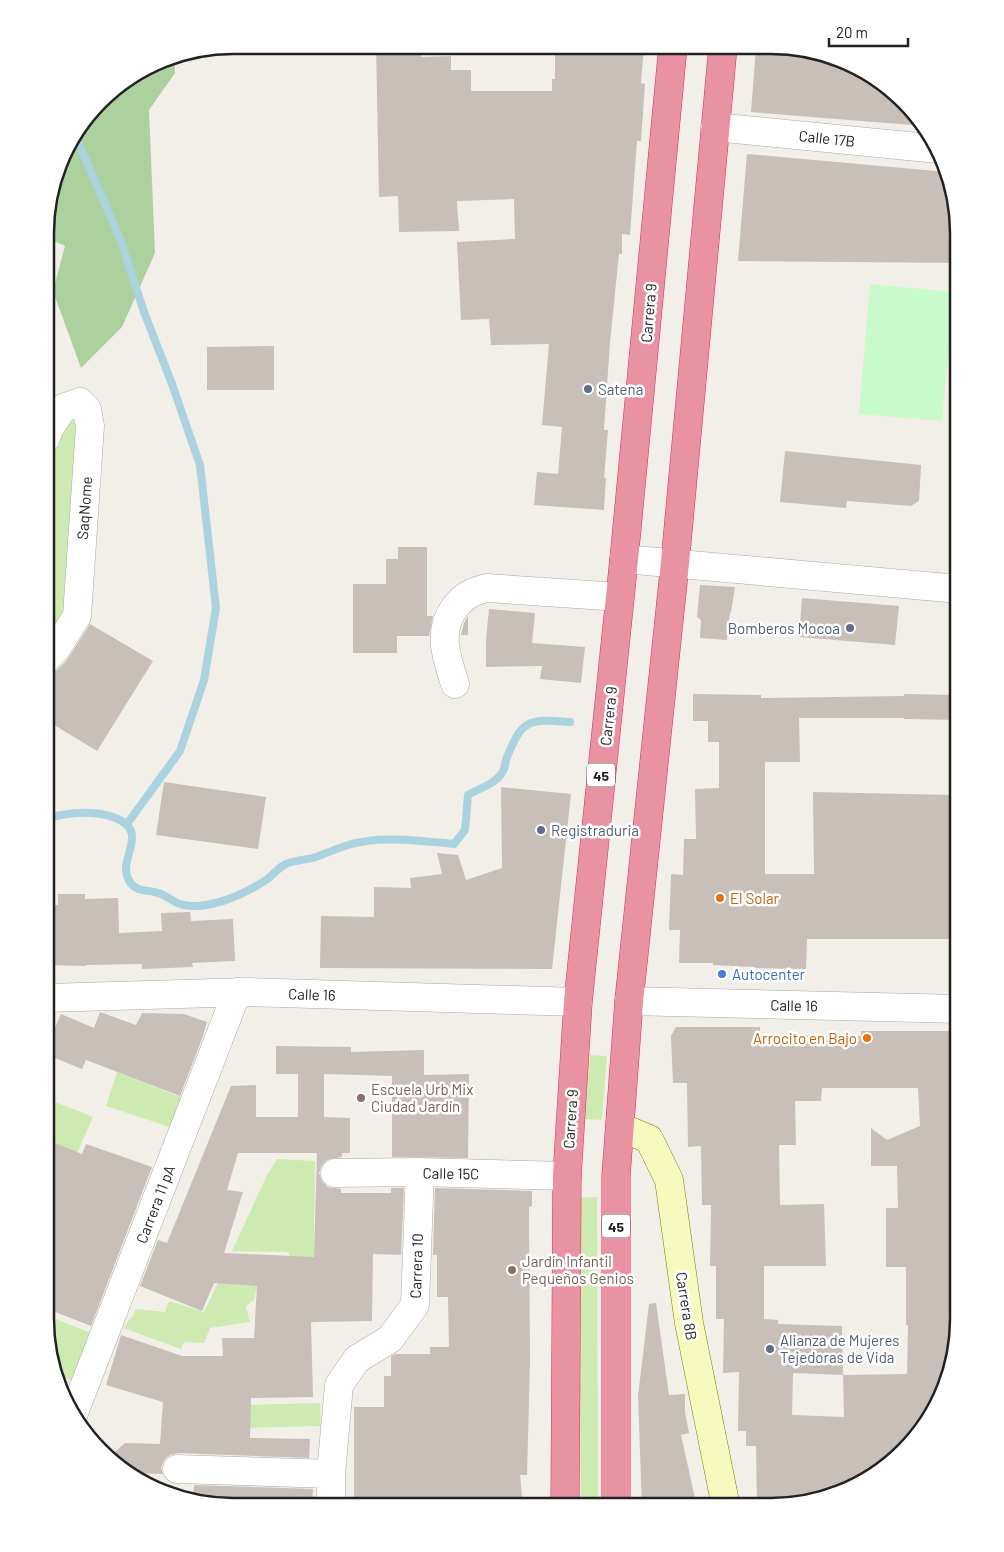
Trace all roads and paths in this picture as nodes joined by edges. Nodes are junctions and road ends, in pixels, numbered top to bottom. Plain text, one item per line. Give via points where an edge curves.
1 (672, 54) edge
2 (722, 54) edge
3 (715, 127) junction
4 (929, 149) edge
5 (54, 422) edge
6 (624, 559) junction
7 (675, 563) junction
8 (950, 588) edge
9 (620, 597) junction
10 (54, 651) edge
11 (455, 684) dead end
12 (237, 992) junction
13 (54, 1000) edge
14 (629, 1001) junction
15 (578, 1002) junction
16 (950, 1009) edge
17 (620, 1127) junction
18 (420, 1172) junction
19 (335, 1173) dead end
20 (567, 1176) junction
21 (72, 1399) edge
22 (177, 1469) dead end
23 (332, 1474) junction
24 (331, 1498) edge
25 (565, 1498) edge
26 (616, 1498) edge
27 (724, 1498) edge

1 - 6 highway, Carrera 9 / 45
2 - 3 highway, 45
3 - 4 street, Calle 17B
3 - 7 highway, 45
5 - 10 street, SaqNome via 63,408 80,402 87,409 90,426 77,616
6 - 7 street
6 - 9 highway, Carrera 9 / 45
7 - 8 street
7 - 14 highway, 45
9 - 11 street via 487,588 475,590 453,608 445,632
9 - 15 highway, Carrera 9 / 45
12 - 13 street, Calle 16
12 - 15 street, Calle 16
12 - 21 street, Carrera 11 pA
14 - 16 street, Calle 16
14 - 17 highway, 45
15 - 20 highway, Carrera 9 / 45
17 - 26 highway, 45 via 616,1206
17 - 27 street, Carrera 8B via 649,1139 669,1180 689,1322
18 - 19 street, Calle 15C
18 - 20 street, Calle 15C
18 - 23 street, Carrera 10 via 415,1305 390,1339 357,1359 339,1385
20 - 25 highway, Carrera 9 / 45
22 - 23 street
23 - 24 street, Carrera 10

